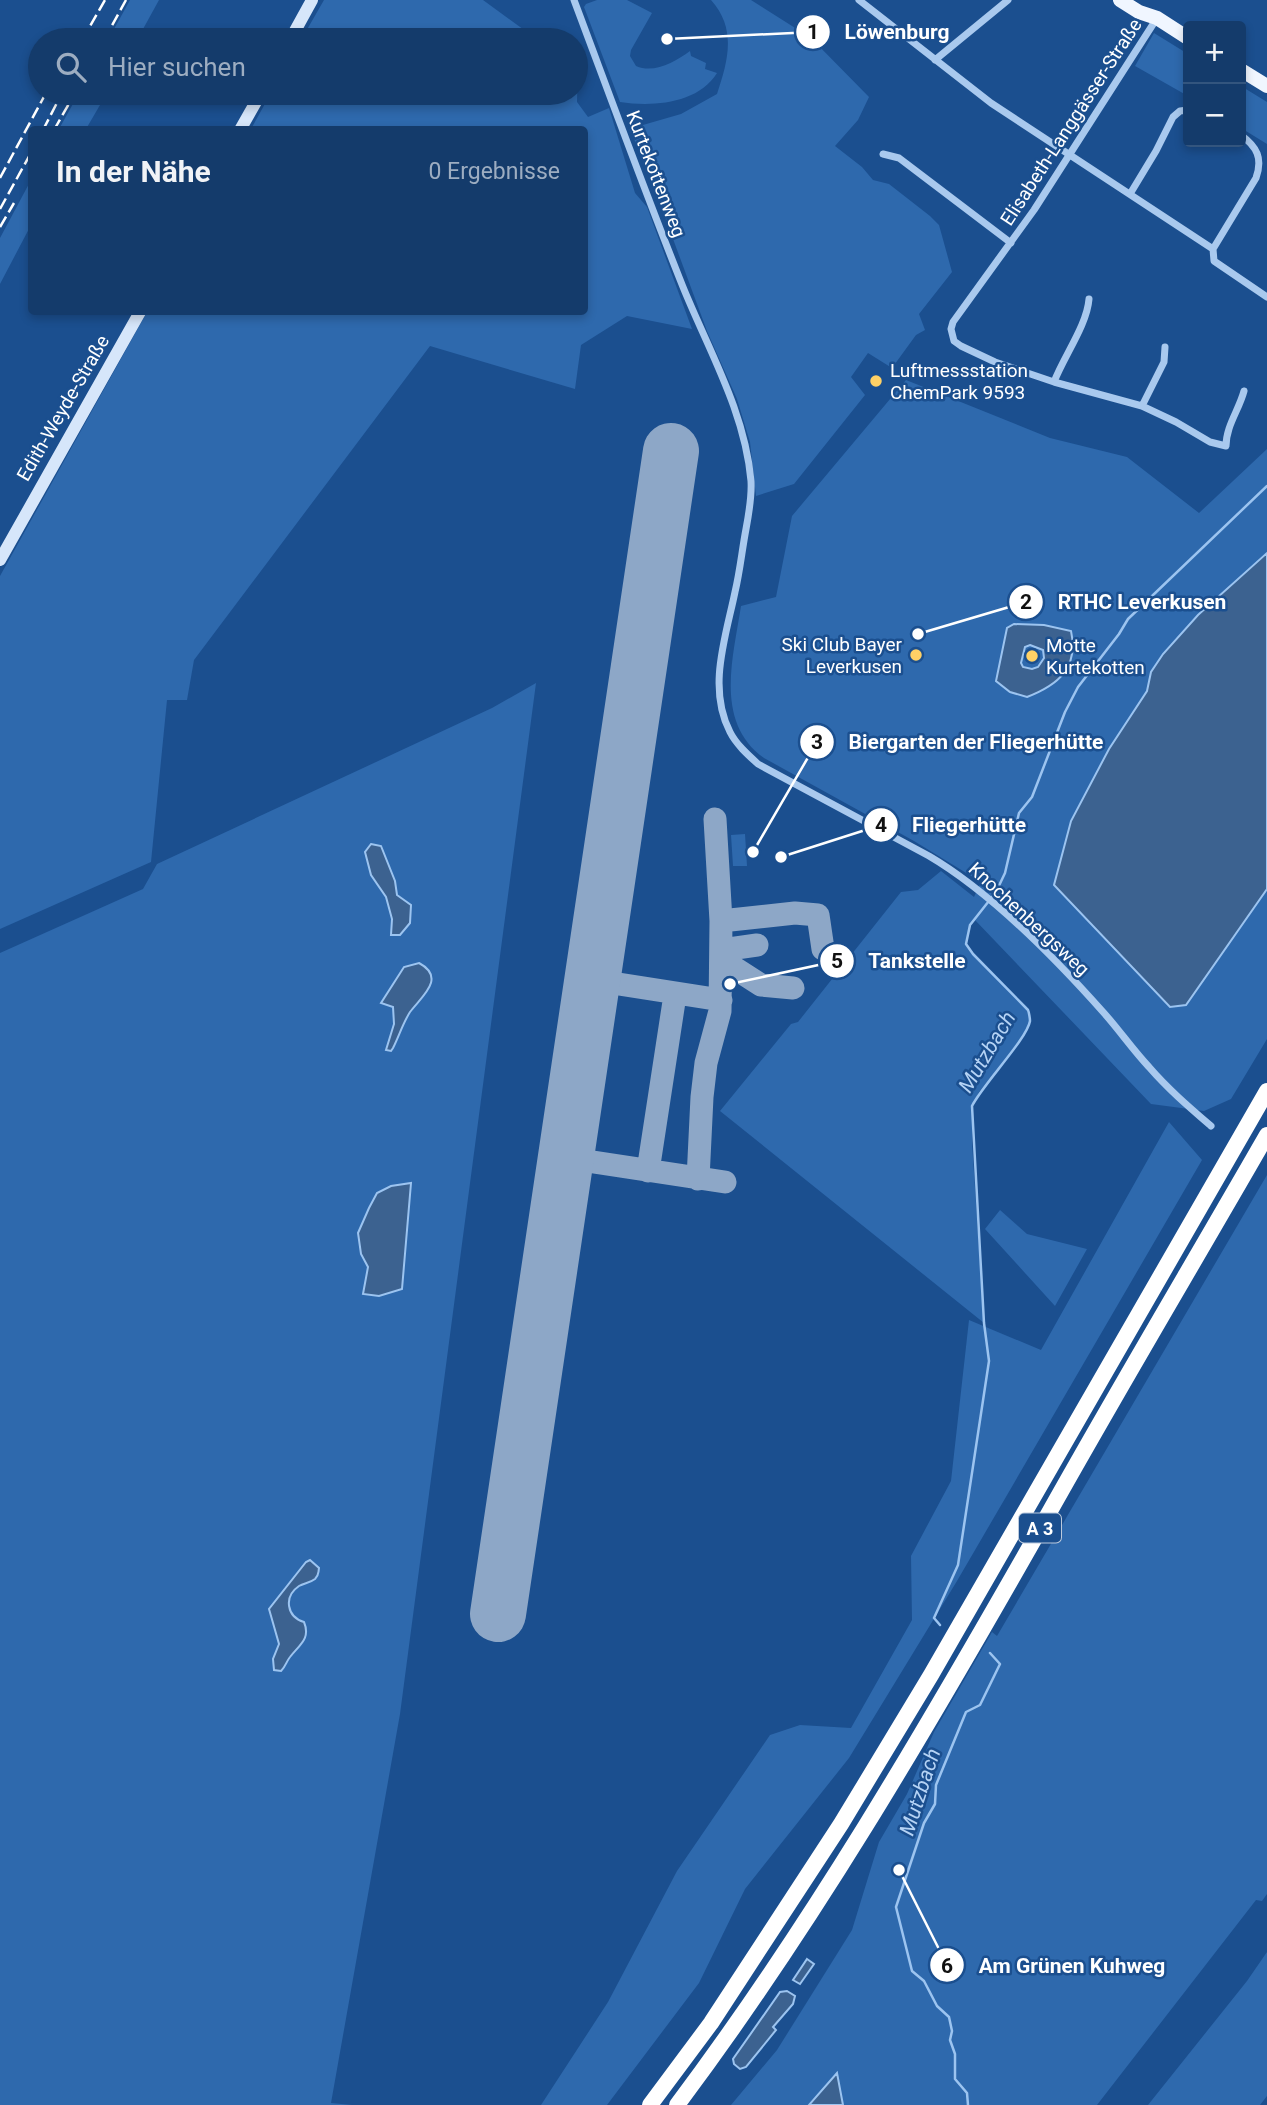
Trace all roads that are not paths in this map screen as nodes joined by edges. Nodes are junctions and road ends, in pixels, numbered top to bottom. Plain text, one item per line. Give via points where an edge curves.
1 (312, 0) edge
2 (574, 0) edge
3 (859, 0) edge
4 (875, 0) edge
5 (1008, 0) edge
6 (1120, 0) edge
7 (1141, 0) edge
8 (867, 6) junction
9 (1157, 18) junction
10 (297, 28) edge
11 (584, 28) edge
12 (1183, 35) edge
13 (588, 38) edge
14 (935, 60) junction
15 (1246, 74) edge
16 (1267, 86) edge
17 (254, 105) edge
18 (1183, 111) edge
19 (242, 126) edge
20 (1246, 139) edge
21 (883, 154) dead end
22 (1070, 154) junction
23 (1130, 194) junction
24 (1011, 243) junction
25 (1213, 249) junction
26 (1267, 297) edge
27 (1088, 299) dead end
28 (138, 315) edge
29 (1165, 347) dead end
30 (713, 359) joint
31 (1054, 382) junction
32 (1244, 391) dead end
33 (1142, 406) junction
34 (0, 560) edge
35 (1267, 1091) edge
36 (1211, 1126) dead end
37 (1267, 1135) edge
38 (650, 2105) edge
39 (677, 2105) edge

1 - 10 street
2 - 11 street, Kurtekottenweg
3 - 8 street
4 - 8 street
5 - 14 street
6 - 9 main road
7 - 9 main road
8 - 14 street
9 - 12 main road
9 - 22 street, Elisabeth-Langgässer-Straße
13 - 30 street, Kurtekottenweg
14 - 22 street
15 - 16 main road
17 - 19 street
18 - 23 street via 1173,117
20 - 25 street via 1259,154 1259,167
21 - 24 street, Elisabeth-Langgässer-Straße via 899,158
22 - 23 street
22 - 24 street, Elisabeth-Langgässer-Straße
23 - 25 street
24 - 31 street, Elisabeth-Langgässer-Straße via 953,322 954,341 995,362
25 - 26 street via 1214,261
27 - 31 street via 1088,312
28 - 34 street, Edith-Weyde-Straße
29 - 33 street via 1164,362
30 - 36 street, Knochenbergsweg via 738,414 751,486 719,681 730,732 758,764 949,867 982,894 1078,985 1174,1095
31 - 33 street, Elisabeth-Langgässer-Straße
32 - 33 street, Elisabeth-Langgässer-Straße via 1226,434 1226,446
35 - 38 highway, A 3 via 841,1824 711,2023
37 - 39 highway, A 3 via 861,1837 738,2023

